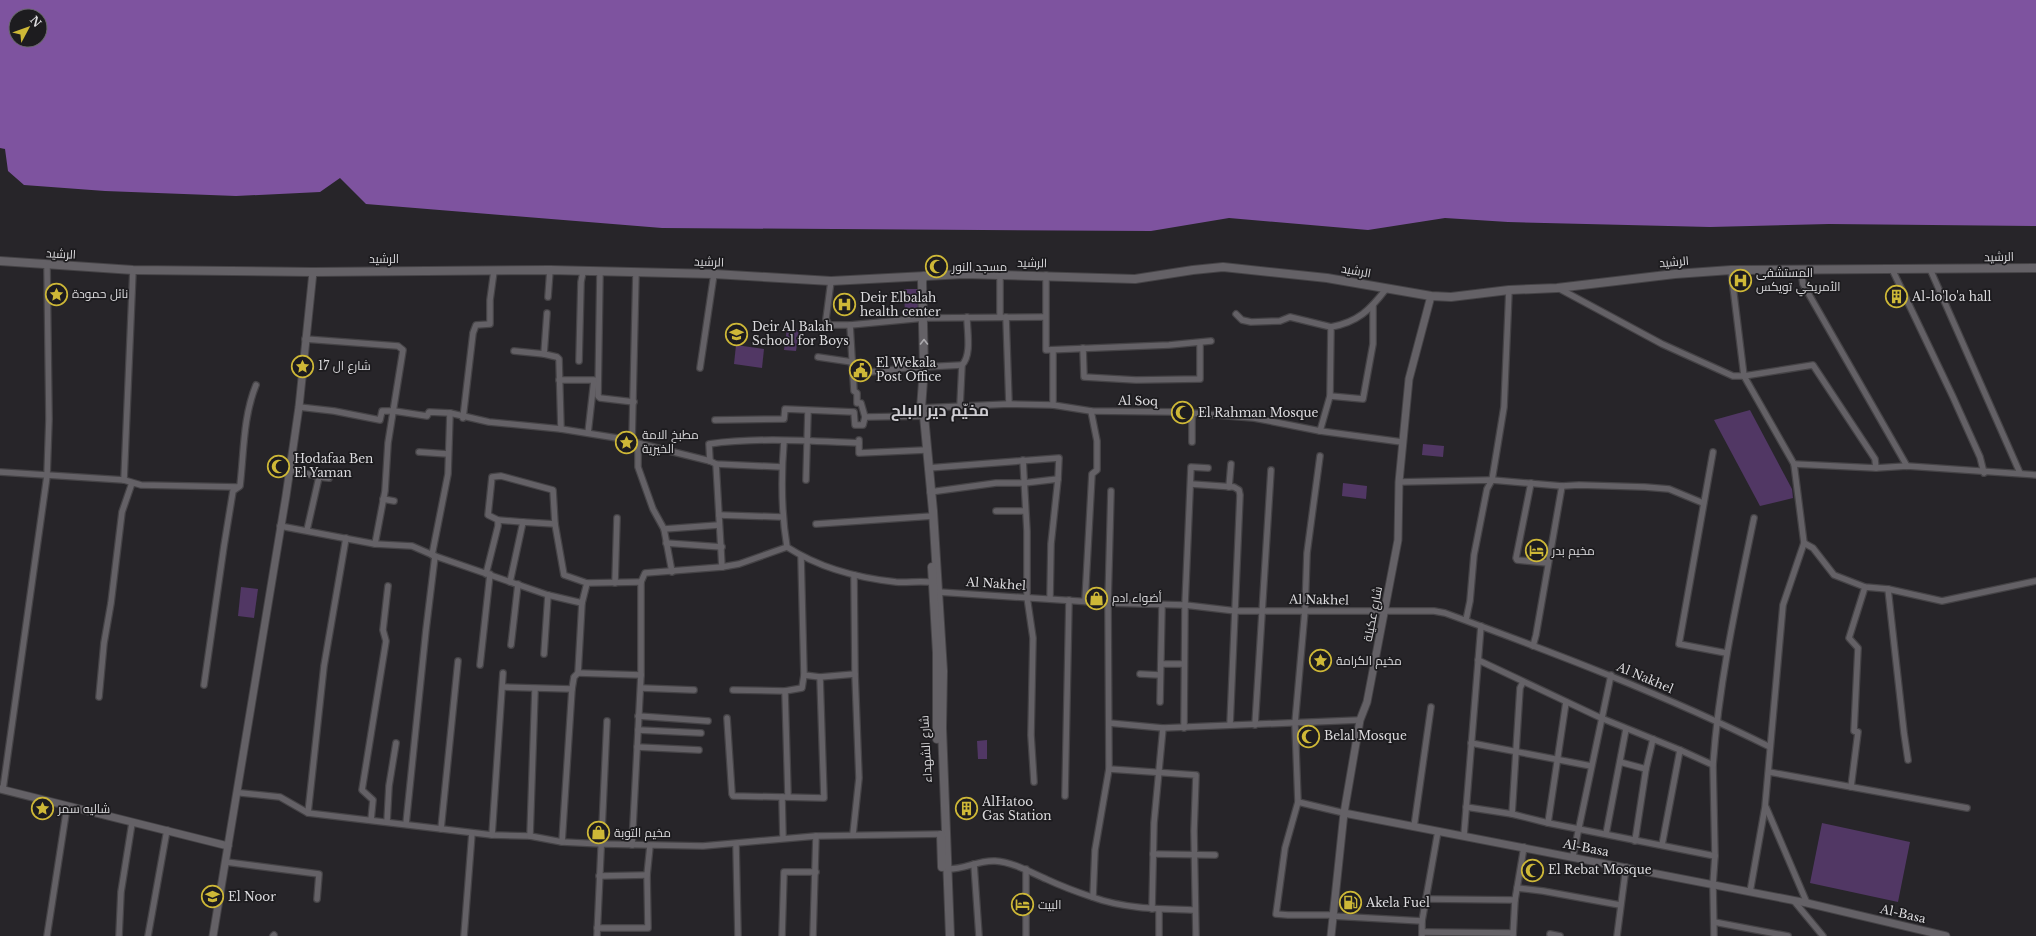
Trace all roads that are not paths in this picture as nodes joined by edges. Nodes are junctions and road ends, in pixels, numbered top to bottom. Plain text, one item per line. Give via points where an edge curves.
1 (0, 261) edge
2 (46, 266) junction
3 (1892, 268) junction
4 (2036, 268) edge
5 (1930, 269) junction
6 (133, 270) junction
7 (550, 270) junction
8 (1731, 270) junction
9 (1801, 270) junction
10 (494, 271) junction
11 (600, 271) junction
12 (313, 272) junction
13 (583, 272) junction
14 (636, 272) junction
15 (714, 274) junction
16 (1000, 275) junction
17 (1046, 275) junction
18 (924, 276) junction
19 (832, 281) junction
20 (1557, 288) junction
21 (1386, 289) junction
22 (1509, 290) junction
23 (1431, 296) junction
24 (548, 297) dead end
25 (1373, 306) junction
26 (547, 313) dead end
27 (1236, 314) dead end
28 (967, 317) junction
29 (1003, 317) junction
30 (1044, 317) junction
31 (924, 318) junction
32 (850, 325) junction
33 (1331, 327) junction
34 (305, 339) junction
35 (1211, 341) dead end
36 (1200, 343) junction
37 (1083, 348) junction
38 (514, 351) dead end
39 (1053, 351) junction
40 (544, 354) junction
41 (818, 357) dead end
42 (579, 360) dead end
43 (852, 362) junction
44 (962, 365) junction
45 (700, 368) dead end
46 (924, 368) junction
47 (853, 374) junction
48 (1744, 376) junction
49 (559, 380) junction
50 (256, 385) dead end
51 (1330, 396) junction
52 (634, 402) junction
53 (1009, 404) junction
54 (1053, 405) junction
55 (960, 406) junction
56 (299, 407) junction
57 (394, 411) junction
58 (808, 411) junction
59 (1091, 411) junction
60 (922, 412) junction
61 (450, 413) junction
62 (1192, 415) junction
63 (865, 417) junction
64 (463, 418) junction
65 (715, 420) dead end
66 (561, 429) junction
67 (1320, 431) junction
68 (588, 434) junction
69 (632, 441) junction
70 (784, 441) junction
71 (806, 441) junction
72 (1192, 442) dead end
73 (1402, 442) junction
74 (926, 450) junction
75 (419, 452) dead end
76 (1713, 452) dead end
77 (448, 454) junction
78 (1320, 456) dead end
79 (1023, 460) junction
80 (713, 463) junction
81 (1231, 464) dead end
82 (1794, 464) junction
83 (1907, 466) junction
84 (782, 467) junction
85 (928, 468) junction
86 (1208, 468) dead end
87 (1876, 468) junction
88 (290, 469) junction
89 (1271, 470) dead end
90 (0, 472) edge
91 (1984, 473) junction
92 (2020, 473) junction
93 (2036, 475) edge
94 (47, 476) junction
95 (319, 477) junction
96 (329, 478) dead end
97 (1058, 479) junction
98 (124, 480) junction
99 (806, 480) dead end
100 (1492, 480) junction
101 (1399, 482) junction
102 (132, 483) junction
103 (1024, 483) junction
104 (1531, 483) junction
105 (1191, 484) junction
106 (240, 486) junction
107 (1229, 486) junction
108 (1562, 486) junction
109 (1110, 491) dead end
110 (930, 492) junction
111 (383, 499) junction
112 (394, 501) dead end
113 (1703, 503) junction
114 (996, 511) dead end
115 (1025, 511) junction
116 (719, 515) junction
117 (932, 516) junction
118 (782, 517) junction
119 (617, 518) dead end
120 (1754, 518) dead end
121 (498, 520) junction
122 (522, 522) junction
123 (555, 524) junction
124 (816, 524) dead end
125 (719, 525) junction
126 (280, 526) junction
127 (664, 529) junction
128 (307, 530) junction
129 (346, 538) junction
130 (666, 543) junction
131 (1804, 543) junction
132 (375, 544) junction
133 (722, 547) junction
134 (787, 547) junction
135 (434, 556) junction
136 (801, 556) junction
137 (1548, 563) junction
138 (722, 567) junction
139 (672, 572) junction
140 (488, 574) junction
141 (854, 575) junction
142 (2036, 581) edge
143 (510, 582) junction
144 (641, 582) junction
145 (935, 582) junction
146 (587, 583) junction
147 (615, 583) junction
148 (518, 584) junction
149 (388, 586) dead end
150 (1866, 586) junction
151 (1888, 589) junction
152 (938, 592) junction
153 (548, 596) junction
154 (1027, 598) junction
155 (1050, 599) junction
156 (1069, 600) junction
157 (1085, 601) junction
158 (1108, 602) junction
159 (582, 603) junction
160 (1162, 605) junction
161 (1185, 605) junction
162 (1261, 610) junction
163 (1305, 610) junction
164 (1236, 611) junction
165 (1385, 612) junction
166 (1466, 620) junction
167 (1481, 626) junction
168 (511, 645) dead end
169 (1533, 646) junction
170 (1726, 653) junction
171 (544, 654) dead end
172 (1478, 660) junction
173 (458, 661) dead end
174 (480, 664) dead end
175 (1161, 664) junction
176 (1184, 664) junction
177 (503, 673) dead end
178 (578, 673) junction
179 (854, 674) junction
180 (1140, 674) dead end
181 (641, 675) junction
182 (804, 675) junction
183 (1160, 675) junction
184 (1611, 675) junction
185 (820, 677) junction
186 (1523, 682) junction
187 (204, 685) dead end
188 (503, 687) junction
189 (641, 688) junction
190 (572, 689) junction
191 (535, 690) junction
192 (694, 690) dead end
193 (733, 690) dead end
194 (785, 691) junction
195 (99, 697) dead end
196 (1160, 702) dead end
197 (1566, 702) junction
198 (1431, 707) dead end
199 (638, 716) junction
200 (727, 718) dead end
201 (1601, 718) junction
202 (1360, 720) junction
203 (1716, 720) junction
204 (607, 721) dead end
205 (708, 721) dead end
206 (1108, 722) junction
207 (1295, 723) junction
208 (1230, 725) junction
209 (1255, 725) junction
210 (1164, 728) junction
211 (1184, 728) junction
212 (1626, 729) junction
213 (638, 730) junction
214 (701, 733) dead end
215 (1653, 739) junction
216 (396, 743) dead end
217 (1471, 743) junction
218 (637, 747) junction
219 (1770, 747) junction
220 (699, 750) dead end
221 (1680, 750) junction
222 (1516, 752) junction
223 (1557, 759) junction
224 (1908, 760) dead end
225 (1620, 762) junction
226 (1713, 765) junction
227 (1591, 766) junction
228 (1109, 769) junction
229 (1646, 769) junction
230 (1768, 772) junction
231 (1158, 773) junction
232 (1034, 782) dead end
233 (1851, 787) junction
234 (1, 789) edge
235 (241, 793) dead end
236 (1065, 796) dead end
237 (785, 797) junction
238 (1298, 802) junction
239 (67, 807) junction
240 (1466, 807) junction
241 (1766, 807) junction
242 (1966, 808) dead end
243 (308, 812) junction
244 (1344, 813) junction
245 (1512, 814) junction
246 (371, 820) junction
247 (132, 822) junction
248 (387, 822) junction
249 (1548, 823) junction
250 (406, 824) junction
251 (1414, 827) junction
252 (441, 829) junction
253 (1579, 829) junction
254 (167, 830) junction
255 (1438, 831) junction
256 (472, 833) junction
257 (853, 834) junction
258 (943, 834) junction
259 (1606, 834) junction
260 (492, 835) junction
261 (1464, 835) junction
262 (530, 836) junction
263 (816, 836) junction
264 (783, 838) junction
265 (1635, 840) junction
266 (562, 842) junction
267 (602, 844) junction
268 (736, 844) junction
269 (632, 845) junction
270 (1662, 845) junction
271 (228, 846) junction
272 (650, 846) junction
273 (1524, 847) junction
274 (1153, 854) junction
275 (1194, 854) junction
276 (1215, 855) dead end
277 (1573, 856) junction
278 (1715, 856) junction
279 (226, 862) junction
280 (974, 864) junction
281 (1626, 867) junction
282 (947, 869) junction
283 (1026, 869) junction
284 (816, 872) junction
285 (647, 875) junction
286 (599, 876) junction
287 (1712, 884) junction
288 (1517, 888) junction
289 (1750, 892) junction
290 (1093, 897) junction
291 (317, 899) dead end
292 (1426, 899) junction
293 (1515, 900) junction
294 (1794, 901) junction
295 (1807, 903) junction
296 (1620, 905) junction
297 (1156, 909) junction
298 (1195, 910) junction
299 (1332, 915) junction
300 (1422, 921) junction
301 (1714, 922) junction
302 (597, 928) junction
303 (1422, 934) edge
304 (1513, 934) edge
305 (1550, 934) dead end
306 (47, 936) edge
307 (119, 936) edge
308 (148, 936) edge
309 (213, 936) edge
310 (464, 936) edge
311 (597, 936) edge
312 (738, 936) edge
313 (782, 936) edge
314 (813, 936) edge
315 (945, 936) edge
316 (950, 936) edge
317 (979, 936) edge
318 (1026, 936) edge
319 (1159, 936) edge
320 (1196, 936) edge
321 (1331, 936) edge
322 (1560, 936) edge
323 (1616, 936) edge
324 (1714, 936) edge
325 (1788, 936) edge
326 (1823, 936) edge
327 (1946, 936) edge

1 - 2 main road, الرشيد
2 - 6 main road, الرشيد
2 - 94 street via 49,419
3 - 5 main road, الرشيد
3 - 9 main road, الرشيد
3 - 91 street via 1980,457
4 - 5 main road, الرشيد
5 - 92 street
6 - 12 main road, الرشيد
6 - 98 street
7 - 10 main road, الرشيد
7 - 13 main road, الرشيد
7 - 24 street
8 - 9 main road, الرشيد
8 - 20 main road, الرشيد via 1633,278
8 - 48 street
9 - 83 street via 1803,284
10 - 12 main road, الرشيد
10 - 64 street via 490,324 476,325 473,333
11 - 13 main road, الرشيد
11 - 14 main road, الرشيد
11 - 52 street via 598,396
12 - 34 street
13 - 42 street
14 - 15 main road, الرشيد
14 - 52 street
15 - 19 main road, الرشيد
15 - 45 street
16 - 17 main road, الرشيد
16 - 18 main road, الرشيد
16 - 29 street
17 - 21 main road, الرشيد via 1134,279 1223,267 1327,278
17 - 30 street
18 - 19 main road, الرشيد
18 - 31 main road, شارع الشهداء
19 - 32 street via 826,322 829,325
20 - 22 main road, الرشيد
20 - 48 street via 1662,344 1733,376
21 - 23 main road, الرشيد
21 - 25 street
22 - 23 main road, الرشيد via 1451,297
22 - 100 street via 1504,407
23 - 73 street, شارع عكيلة via 1409,379
25 - 33 street via 1348,324
25 - 51 street via 1373,344 1363,399
26 - 40 street
27 - 33 street via 1242,320 1251,322 1280,321 1290,317
28 - 29 street
28 - 31 street
28 - 44 street via 967,354
29 - 30 street
29 - 53 street
30 - 39 street via 1046,350
31 - 32 street
46 -> 31 main road, شارع الشهداء
32 - 43 street
33 - 51 street
34 - 56 street
34 - 57 street via 401,348 403,356
35 - 36 street
36 - 37 street
36 - 37 street via 1200,379 1084,378
37 - 39 street
38 - 40 street
39 - 54 street
40 - 49 street via 557,357
41 - 43 street
43 - 47 street
44 - 46 street
44 - 55 street
46 - 47 street
46 - 60 main road, شارع الشهداء
47 - 63 street via 857,403 861,403
48 - 82 street
48 - 87 street via 1813,365 1875,459
49 - 66 street
49 - 68 street via 594,380
50 - 106 street via 245,426
51 - 67 street
52 - 69 street
53 - 54 street, Al Soq
53 - 55 street, Al Soq
54 - 59 street, Al Soq
55 - 60 street, Al Soq
56 - 57 street via 380,420 382,411
56 - 88 street
57 - 61 street via 427,416 429,412
57 - 111 street
58 - 63 street via 854,412 855,424 864,425
58 - 65 street via 785,409 784,419
58 - 71 street
59 - 62 street, Al Soq via 1178,412
59 - 157 street via 1097,441 1097,470 1092,474
60 - 63 street, Al Soq
60 - 74 main road, شارع الشهداء
61 - 64 street
61 - 77 street
62 - 67 street, Al Soq via 1254,418
62 - 72 street
64 - 66 street
66 - 68 street
67 - 73 street, Al Soq
68 - 69 street
69 - 80 street
69 - 127 street via 638,448 638,467 653,509
70 - 71 street
70 - 80 street via 709,444
70 - 84 street
71 - 74 street via 859,442 859,453
71 - 99 street
73 - 101 street, شارع عكيلة
74 - 85 main road, شارع الشهداء
75 - 77 street
76 - 113 street
77 - 135 street via 448,474
78 - 163 street via 1307,553
79 - 85 street
79 - 97 street via 1059,458
79 - 103 street
80 - 84 street
80 - 116 street
81 - 107 street
82 - 87 street
82 - 131 street
83 - 87 street
83 - 91 street
84 - 118 street
85 - 110 main road, شارع الشهداء
86 - 105 street via 1191,467
88 - 95 street
88 - 126 street
89 - 162 street
90 - 94 street
91 - 92 street
92 - 93 street
94 - 98 street
94 - 234 street
95 - 96 street
95 - 128 street
97 - 103 street
97 - 155 street via 1051,544
98 - 102 street
100 - 101 street
100 - 104 street
100 - 166 street via 1487,489 1474,555
101 - 165 street, شارع عكيلة via 1398,540
102 - 106 street via 234,488
102 - 195 street via 122,512
103 - 110 street
103 - 115 street
104 - 108 street
104 - 137 street via 1516,558
105 - 107 street
105 - 161 street
106 - 187 street via 233,491
107 - 164 street via 1239,490 1240,495
108 - 113 street via 1614,485 1669,489
108 - 137 street
109 - 158 street
110 - 117 main road, شارع الشهداء
111 - 112 street
111 - 132 street
113 - 170 street via 1679,644
114 - 115 street
115 - 154 street
116 - 118 street
116 - 125 street
117 - 124 street
117 - 145 main road, شارع الشهداء
118 - 134 street
119 - 147 street
120 - 170 street
121 - 122 street
121 - 123 street via 488,515 487,509 492,477 501,476 553,490
121 - 140 street
122 - 123 street
122 - 143 street
123 - 146 street via 564,575
125 - 127 street
125 - 133 street
126 - 128 street
126 - 271 street
127 - 130 street
128 - 129 street via 325,536
129 - 132 street
129 - 243 street via 324,666
130 - 133 street
130 - 139 street
131 - 150 street via 1813,548 1834,575
131 - 219 street via 1783,605
132 - 135 street via 412,546
133 - 138 street
134 - 136 street
134 - 138 street
135 - 140 street
135 - 250 street
136 - 141 street
136 - 182 street
137 - 169 street
138 - 139 street
139 - 144 street via 644,573
140 - 143 street
140 - 174 street
141 - 145 street via 896,582
141 - 179 street
142 - 151 street via 1942,602
143 - 148 street
144 - 147 street
144 - 181 street
145 - 152 main road, شارع الشهداء
145 - 258 main road, شارع الشهداء via 936,727
146 - 147 street
146 - 159 street
148 - 153 street
148 - 168 street
149 - 246 street via 383,630 386,641 362,790 373,800
150 - 151 street
150 - 233 street via 1849,638 1858,648 1854,732 1858,732
151 - 224 street
152 - 154 street, Al Nakhel
152 - 258 main road, شارع الشهداء via 943,671
153 - 159 street
153 - 171 street
154 - 155 street, Al Nakhel
154 - 232 street via 1033,638 1031,735
155 - 156 street, Al Nakhel
156 - 157 street, Al Nakhel
156 - 236 street
157 - 158 street, Al Nakhel
158 - 160 street, Al Nakhel
158 - 206 street
159 - 178 street
160 - 161 street, Al Nakhel
160 - 175 street
161 - 164 street, Al Nakhel
161 - 176 street
162 - 163 street, Al Nakhel
162 - 164 street, Al Nakhel
162 - 209 street
163 - 165 street, Al Nakhel
163 - 207 street
164 - 208 street
165 - 166 street, Al Nakhel via 1434,611
165 - 202 street, شارع عكيلة via 1367,702
166 - 167 street, Al Nakhel
167 - 169 street, Al Nakhel
167 - 172 street
169 - 184 street, Al Nakhel
170 - 203 street
172 - 186 street
172 - 217 street
173 - 252 street
175 - 176 street
175 - 183 street
176 - 211 street
177 - 188 street
178 - 181 street
178 - 190 street via 574,677
179 - 185 street
179 - 257 street via 859,778
180 - 183 street
181 - 189 street
182 - 185 street
182 - 194 street via 802,688
183 - 196 street
184 - 201 street
184 - 203 street, Al Nakhel
185 - 237 street via 824,798
186 - 197 street
186 - 222 street via 1520,688
188 - 191 street
188 - 260 street
189 - 192 street
189 - 199 street
190 - 191 street
190 - 266 street
191 - 262 street
193 - 194 street
194 - 237 street
197 - 201 street
197 - 223 street
198 - 251 street
199 - 205 street
199 - 213 street
200 - 237 street via 732,794
201 - 212 street
201 - 227 street
202 - 207 street
202 - 244 street, شارع عكيلة
203 - 219 street, Al Nakhel
203 - 226 street
204 - 267 street
206 - 210 street
206 - 228 street
207 - 209 street
207 - 238 street
208 - 209 street
208 - 211 street
210 - 211 street
210 - 231 street
212 - 215 street
212 - 225 street
213 - 214 street
213 - 218 street
215 - 221 street
215 - 229 street
216 - 248 street via 389,786
217 - 222 street
217 - 240 street
218 - 220 street
218 - 269 street
219 - 230 street
221 - 226 street
221 - 270 street
222 - 223 street
222 - 245 street
223 - 227 street
223 - 249 street
225 - 229 street
225 - 259 street
226 - 278 street
227 - 253 street
228 - 231 street
228 - 290 street via 1095,850
229 - 265 street
230 - 233 street
230 - 241 street
231 - 274 street
231 - 275 street via 1196,774
233 - 242 street
234 - 239 street
235 - 243 street via 280,797
237 - 264 street
238 - 244 street, Al-Basa
238 - 299 street via 1285,848 1276,914
239 - 247 street
239 - 306 street
240 - 245 street
240 - 261 street
241 - 289 street
241 - 295 street
243 - 246 street
244 - 251 street, Al-Basa
244 - 299 street, شارع عكيلة
245 - 249 street
246 - 248 street
247 - 254 street
247 - 307 street via 121,892
248 - 250 street
249 - 253 street
250 - 252 street
251 - 255 street, Al-Basa
252 - 256 street
253 - 259 street
253 - 277 street
254 - 271 street
254 - 308 street
255 - 261 street, Al-Basa
255 - 292 street
256 - 260 street
256 - 310 street
257 - 258 street
257 - 263 street
258 - 282 main road, شارع الشهداء
258 - 315 main road, شارع الشهداء
259 - 265 street
260 - 262 street
261 - 273 street, Al-Basa
262 - 266 street
263 - 264 street
263 - 284 street
264 - 268 street
265 - 270 street
266 - 267 street
267 - 269 street
267 - 286 street
268 - 272 street
268 - 312 street
269 - 272 street
270 - 278 street
271 - 279 street
272 - 285 street
273 - 277 street, Al-Basa
273 - 288 street
274 - 275 street
274 - 297 street
275 - 276 street
275 - 298 street
277 - 281 street, Al-Basa
278 - 287 street
279 - 291 street via 319,874
279 - 309 street
280 - 282 street
280 - 283 street via 995,861
280 - 317 street
281 - 287 street, Al-Basa
281 - 296 street
282 - 316 main road, شارع الشهداء
283 - 290 street via 1047,880
283 - 318 street
284 - 313 street via 784,872
284 - 314 street
285 - 286 street
285 - 302 street via 648,928
286 - 302 street
287 - 289 street, Al-Basa
287 - 301 street
288 - 293 street
288 - 296 street
289 - 294 street, Al-Basa
290 - 297 street via 1119,905
292 - 293 street
292 - 300 street
293 - 304 street
294 - 295 street, Al-Basa
294 - 326 street
295 - 327 street, Al-Basa
296 - 323 street
297 - 298 street
297 - 319 street
298 - 320 street
299 - 300 street
299 - 321 street, شارع عكيلة
300 - 303 street
301 - 324 street
301 - 325 street
302 - 311 street
303 - 304 street
305 - 322 street

